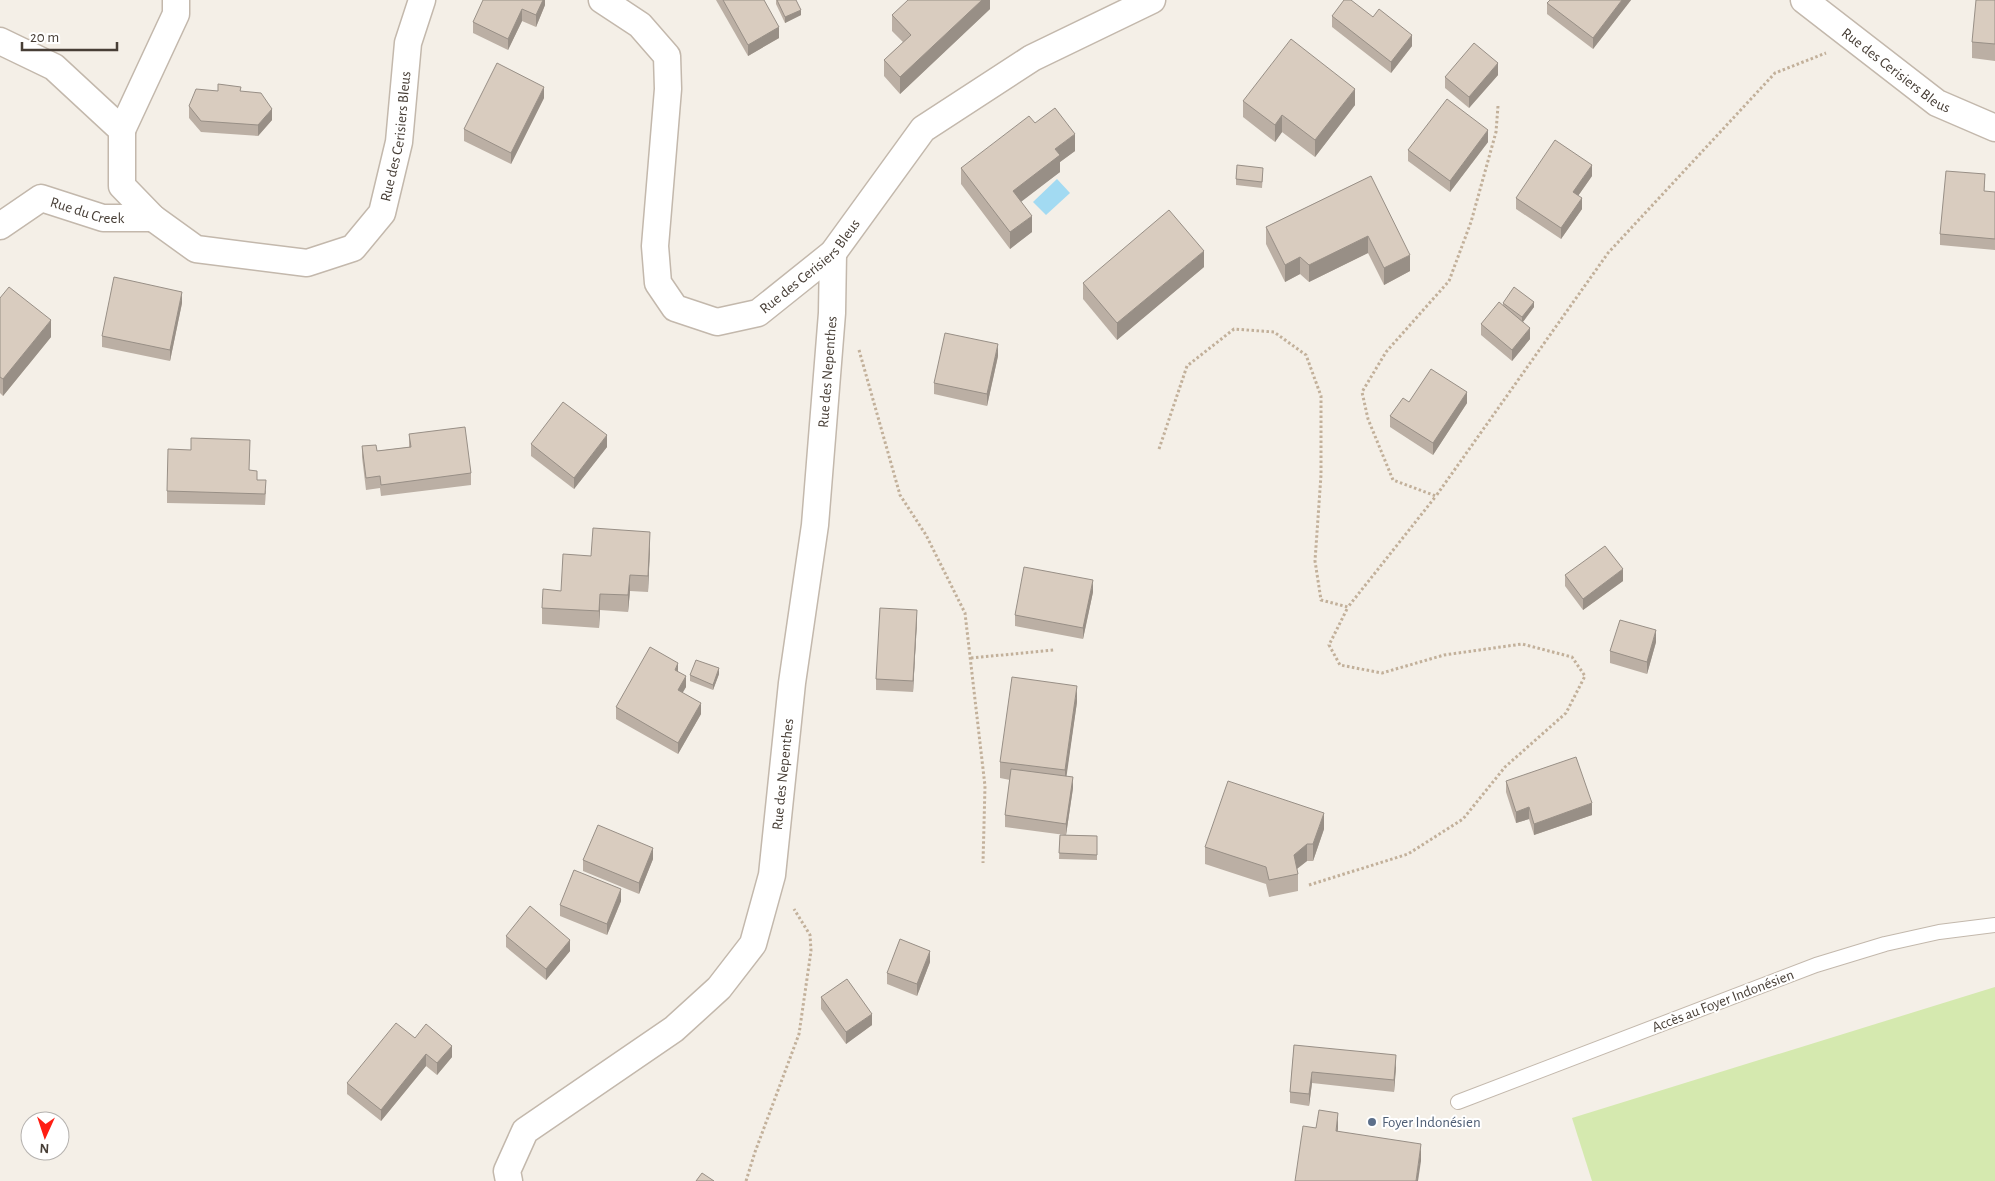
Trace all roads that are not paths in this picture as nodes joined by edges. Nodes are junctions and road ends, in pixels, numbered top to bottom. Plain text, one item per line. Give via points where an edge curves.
1 (176, 0) edge
2 (422, 0) edge
3 (602, 0) edge
4 (1152, 0) edge
5 (1804, 0) edge
6 (0, 41) edge
7 (1995, 128) edge
8 (122, 130) junction
9 (153, 218) junction
10 (0, 226) edge
11 (833, 253) junction
12 (1995, 924) edge
13 (1458, 1102) dead end
14 (509, 1181) edge

1 - 8 street via 176,14
2 - 9 street, Rue des Cerisiers Bleus via 408,43 399,142 382,213 353,248 307,263 196,249
3 - 11 street, Rue des Cerisiers Bleus via 640,25 667,56 668,89 656,246 658,283 675,308 717,322 758,313
4 - 11 street, Rue des Cerisiers Bleus via 1032,58 923,129
5 - 7 street, Rue des Cerisiers Bleus via 1938,103
6 - 8 street via 54,66
8 - 9 street, Rue des Cerisiers Bleus via 122,186
9 - 10 street, Rue du Creek via 103,218 42,198
11 - 14 street, Rue des Nepenthes via 832,313 815,525 792,683 772,875 753,944 719,988 674,1029 525,1131 507,1171
12 - 13 lane, Accès au Foyer Indonésien via 1885,944 1816,965

